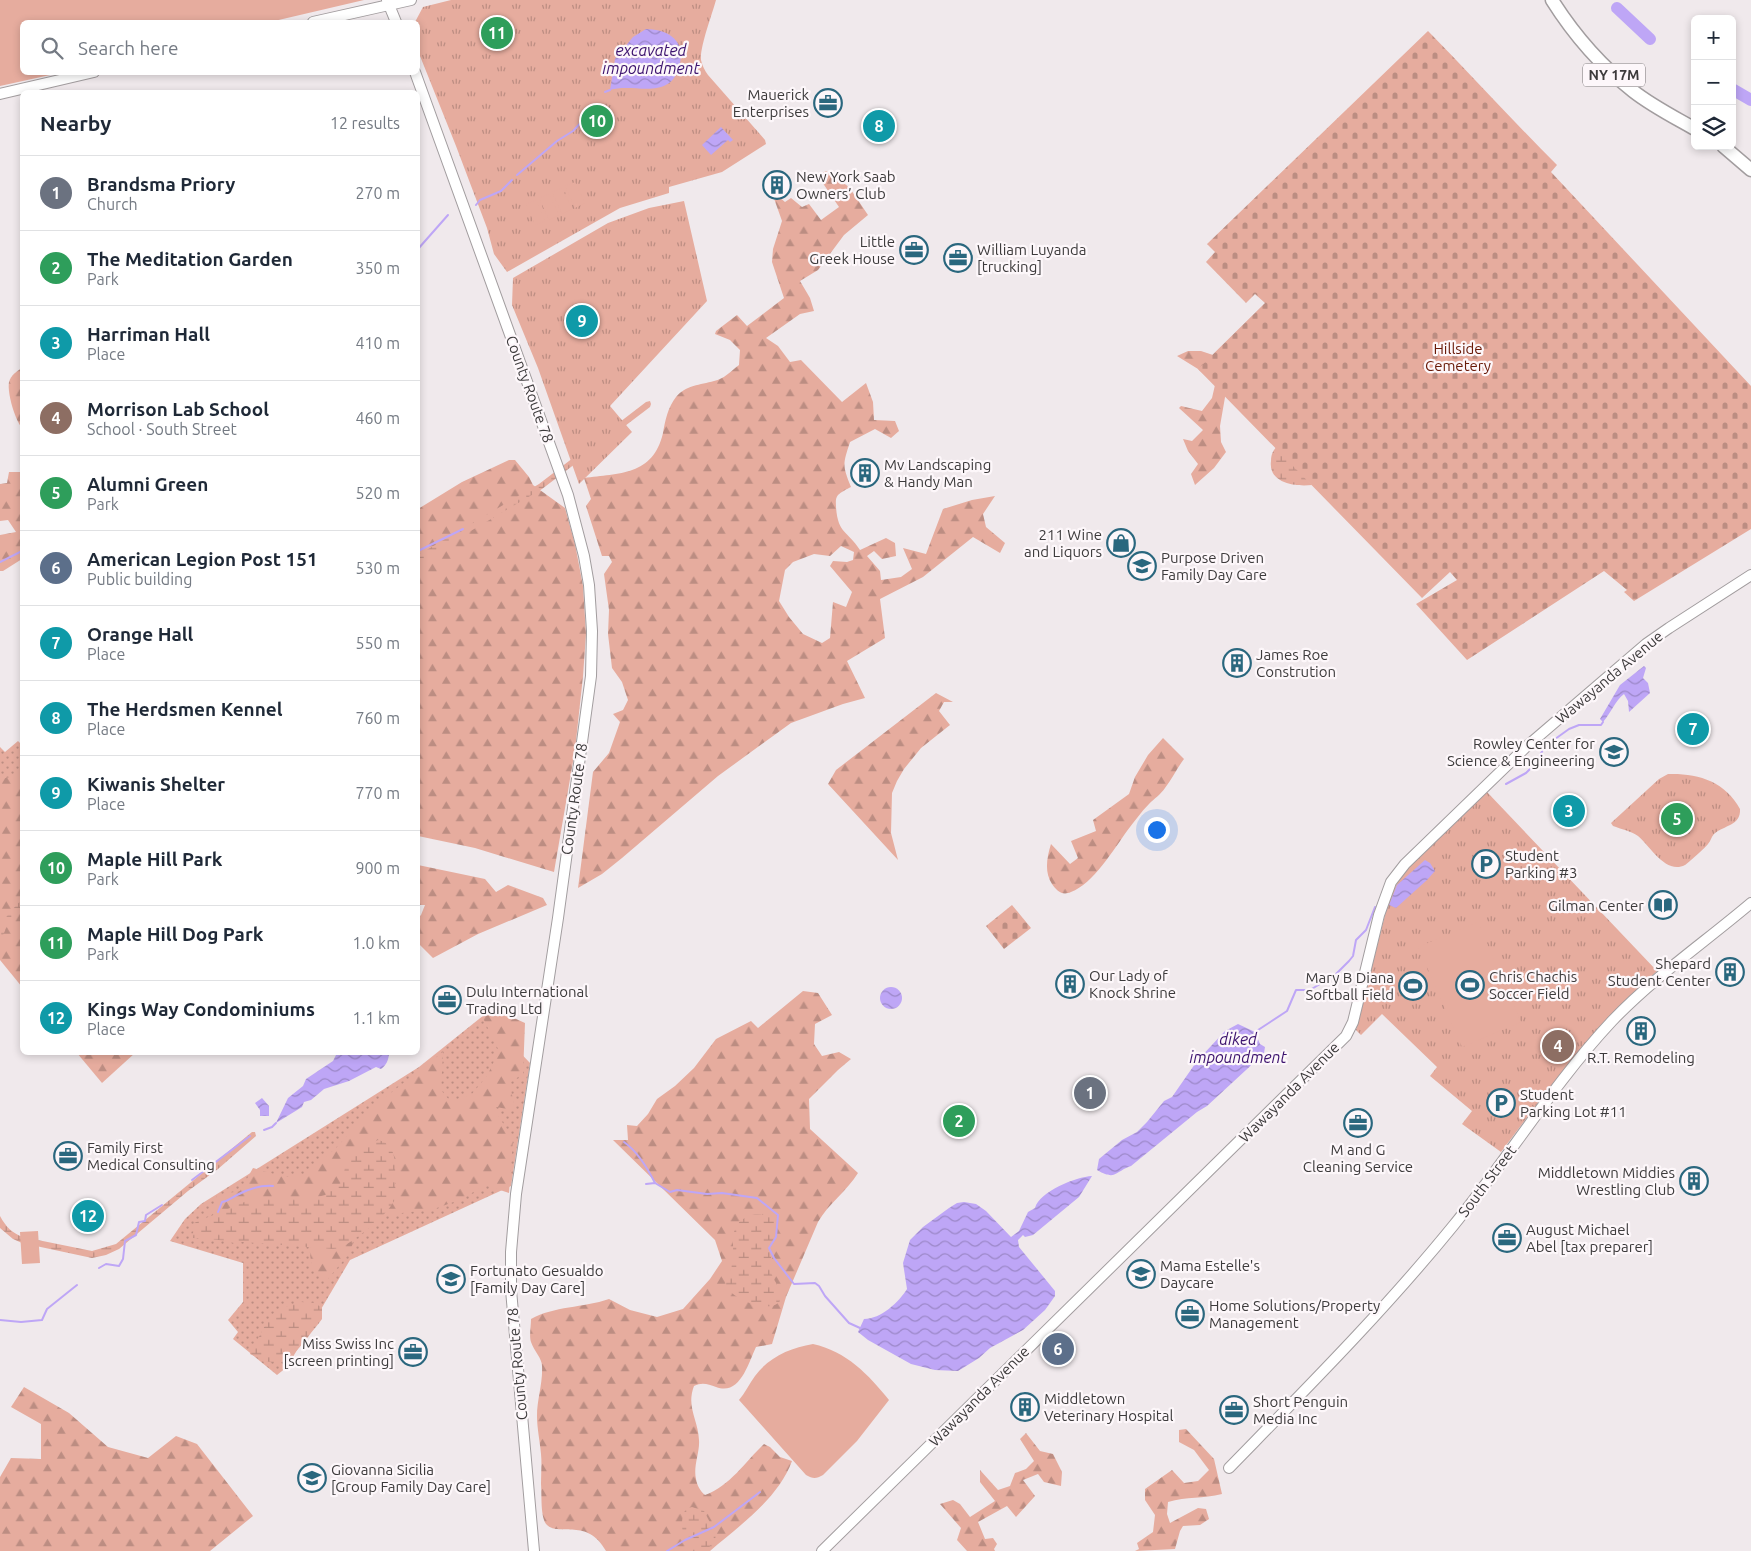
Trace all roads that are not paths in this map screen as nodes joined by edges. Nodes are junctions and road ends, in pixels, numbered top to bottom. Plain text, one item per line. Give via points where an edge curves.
1 (411, 0) edge
2 (1552, 0) edge
3 (388, 2) edge
4 (320, 20) edge
5 (395, 20) edge
6 (81, 75) edge
7 (416, 75) edge
8 (0, 94) edge
9 (1691, 127) edge
10 (1728, 150) edge
11 (1751, 170) edge
12 (1751, 575) edge
13 (1751, 903) edge
14 (1230, 1468) dead end
15 (534, 1551) edge
16 (822, 1551) edge

1 - 3 street
2 - 9 main road, NY 17M via 1583,44 1604,66 1634,92
3 - 4 street
3 - 5 street
6 - 8 street
7 - 15 street, County Route 78 via 568,496 589,585 591,676 511,1252 511,1290
10 - 11 main road
12 - 16 street, Wawayanda Avenue via 1646,644 1526,747 1405,864 1391,882 1379,915 1353,1022 1346,1036
13 - 14 street, South Street via 1654,982 1613,1021 1574,1064 1474,1200 1408,1280

